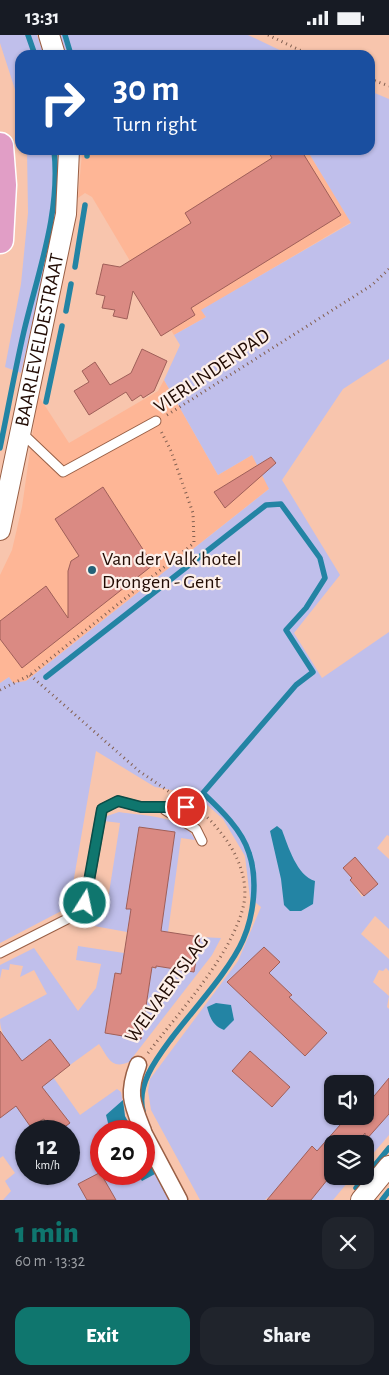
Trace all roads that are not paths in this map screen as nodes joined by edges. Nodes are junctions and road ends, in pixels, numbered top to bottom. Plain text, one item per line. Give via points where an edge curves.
1 (49, 35) edge
2 (54, 50) edge
3 (0, 146) edge
4 (69, 155) edge
5 (0, 240) edge
6 (156, 421) road end
7 (21, 431) junction
8 (0, 530) edge
9 (190, 807) road end
10 (162, 808) junction
11 (202, 841) dead end
12 (0, 953) edge
13 (138, 1065) road end
14 (138, 1120) edge
15 (155, 1155) edge
16 (389, 1166) edge
17 (179, 1200) edge
18 (361, 1200) edge

1 - 2 street
3 - 5 main road via 3,185
4 - 7 street, BAARLEVELDESTRAAT via 66,214
6 - 7 lane via 63,472
7 - 8 street, BAARLEVELDESTRAAT
9 - 10 lane
10 - 11 lane via 196,829
10 - 12 lane via 118,801 102,809 81,912
13 - 14 street, WELVAERTSLAG via 131,1083
15 - 17 street, WELVAERTSLAG
16 - 18 street

